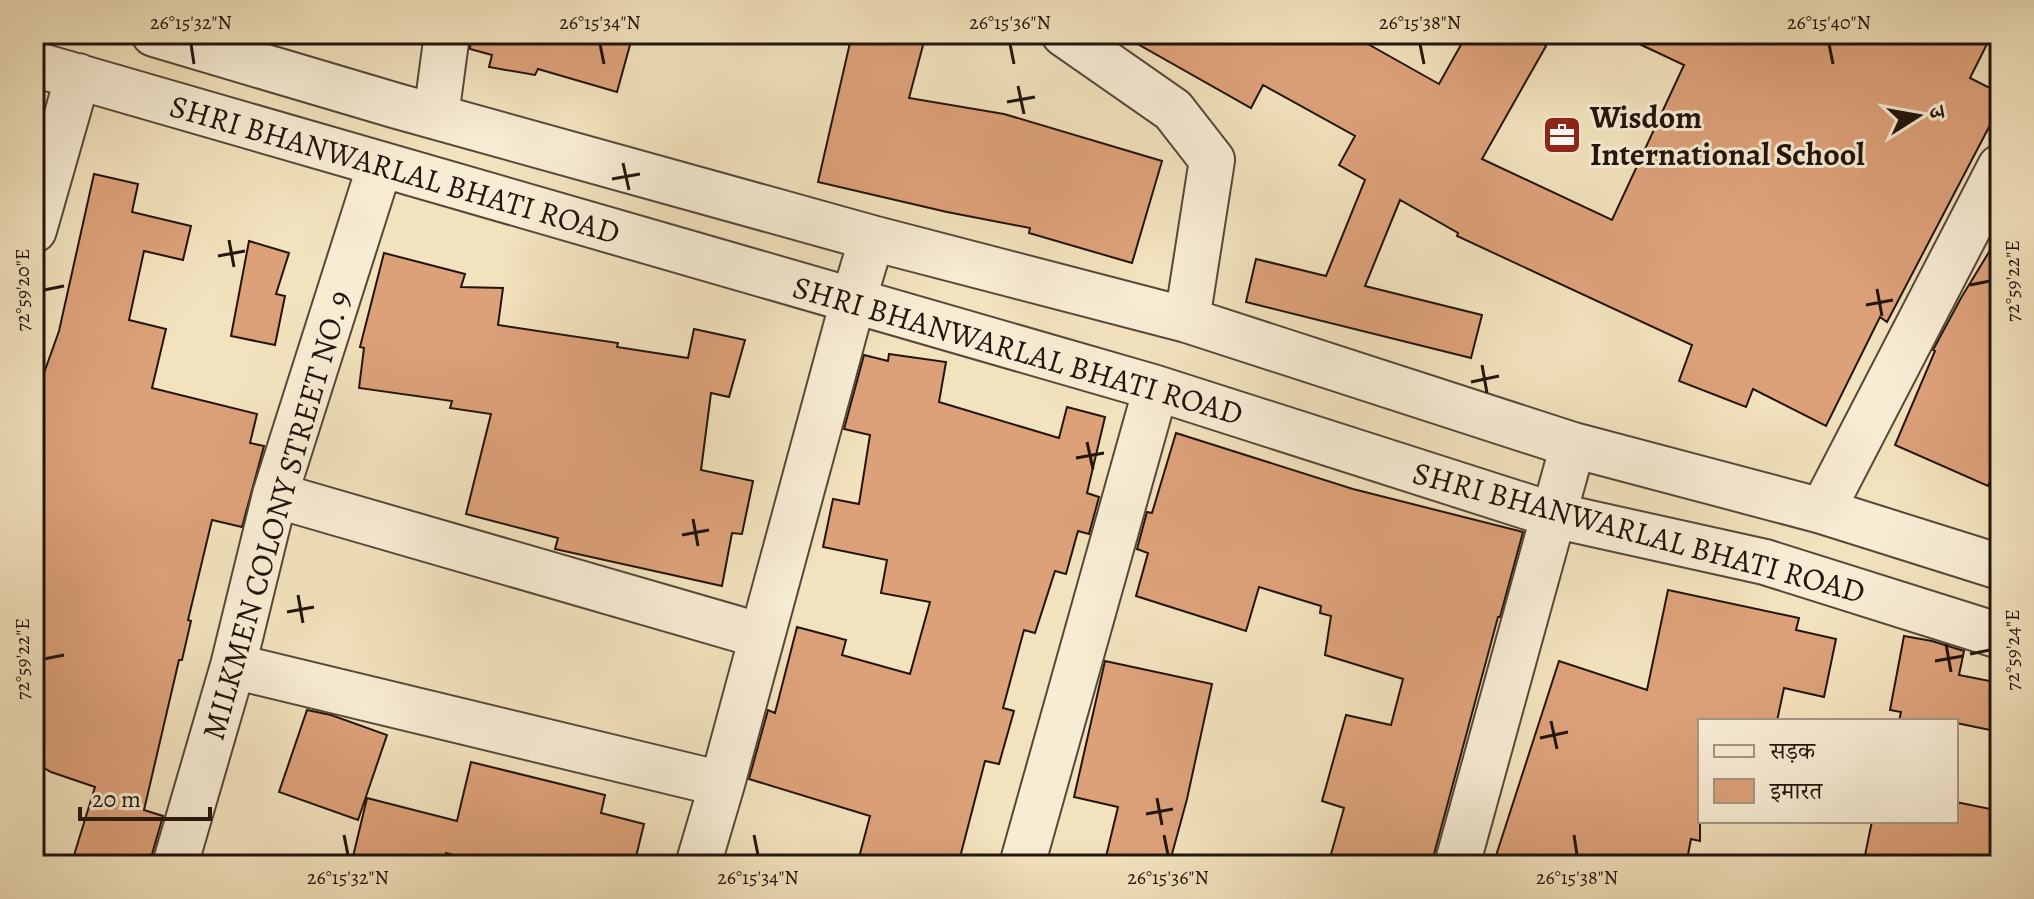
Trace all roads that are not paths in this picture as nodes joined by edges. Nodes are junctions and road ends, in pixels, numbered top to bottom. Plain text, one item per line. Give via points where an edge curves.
1 (154, 34) edge
2 (447, 34) edge
3 (1064, 34) edge
4 (34, 64) edge
5 (78, 76) junction
6 (436, 116) junction
7 (380, 165) junction
8 (2000, 167) edge
9 (34, 230) edge
10 (872, 238) junction
11 (853, 301) junction
12 (1187, 320) junction
13 (1156, 388) junction
14 (1573, 445) junction
15 (275, 495) junction
16 (1822, 511) junction
17 (1553, 515) junction
18 (2000, 567) edge
19 (762, 636) junction
20 (2000, 636) edge
21 (233, 666) junction
22 (722, 784) junction
23 (175, 865) edge
24 (698, 865) edge
25 (1022, 865) edge
26 (1457, 865) edge

1 - 6 street, SHRI BHANWARLAL BHATI ROAD
2 - 6 street
3 - 12 street via 1173,110 1212,160
4 - 5 street, SHRI BHANWARLAL BHATI ROAD
5 - 7 street, SHRI BHANWARLAL BHATI ROAD
5 - 9 street
6 - 10 street, SHRI BHANWARLAL BHATI ROAD
7 - 11 street, SHRI BHANWARLAL BHATI ROAD
7 - 15 street, MILKMEN COLONY STREET NO. 9
8 - 16 street
10 - 11 street
10 - 12 street, SHRI BHANWARLAL BHATI ROAD
11 - 13 street, SHRI BHANWARLAL BHATI ROAD
11 - 19 street
12 - 14 street, SHRI BHANWARLAL BHATI ROAD
13 - 17 street, SHRI BHANWARLAL BHATI ROAD
13 - 25 street
14 - 16 street, SHRI BHANWARLAL BHATI ROAD
14 - 17 street
15 - 19 street
15 - 21 street, MILKMEN COLONY STREET NO. 9
16 - 18 street, SHRI BHANWARLAL BHATI ROAD
17 - 20 street, SHRI BHANWARLAL BHATI ROAD via 1765,562
17 - 26 street
19 - 22 street
21 - 22 street
21 - 23 street, MILKMEN COLONY STREET NO. 9
22 - 24 street

